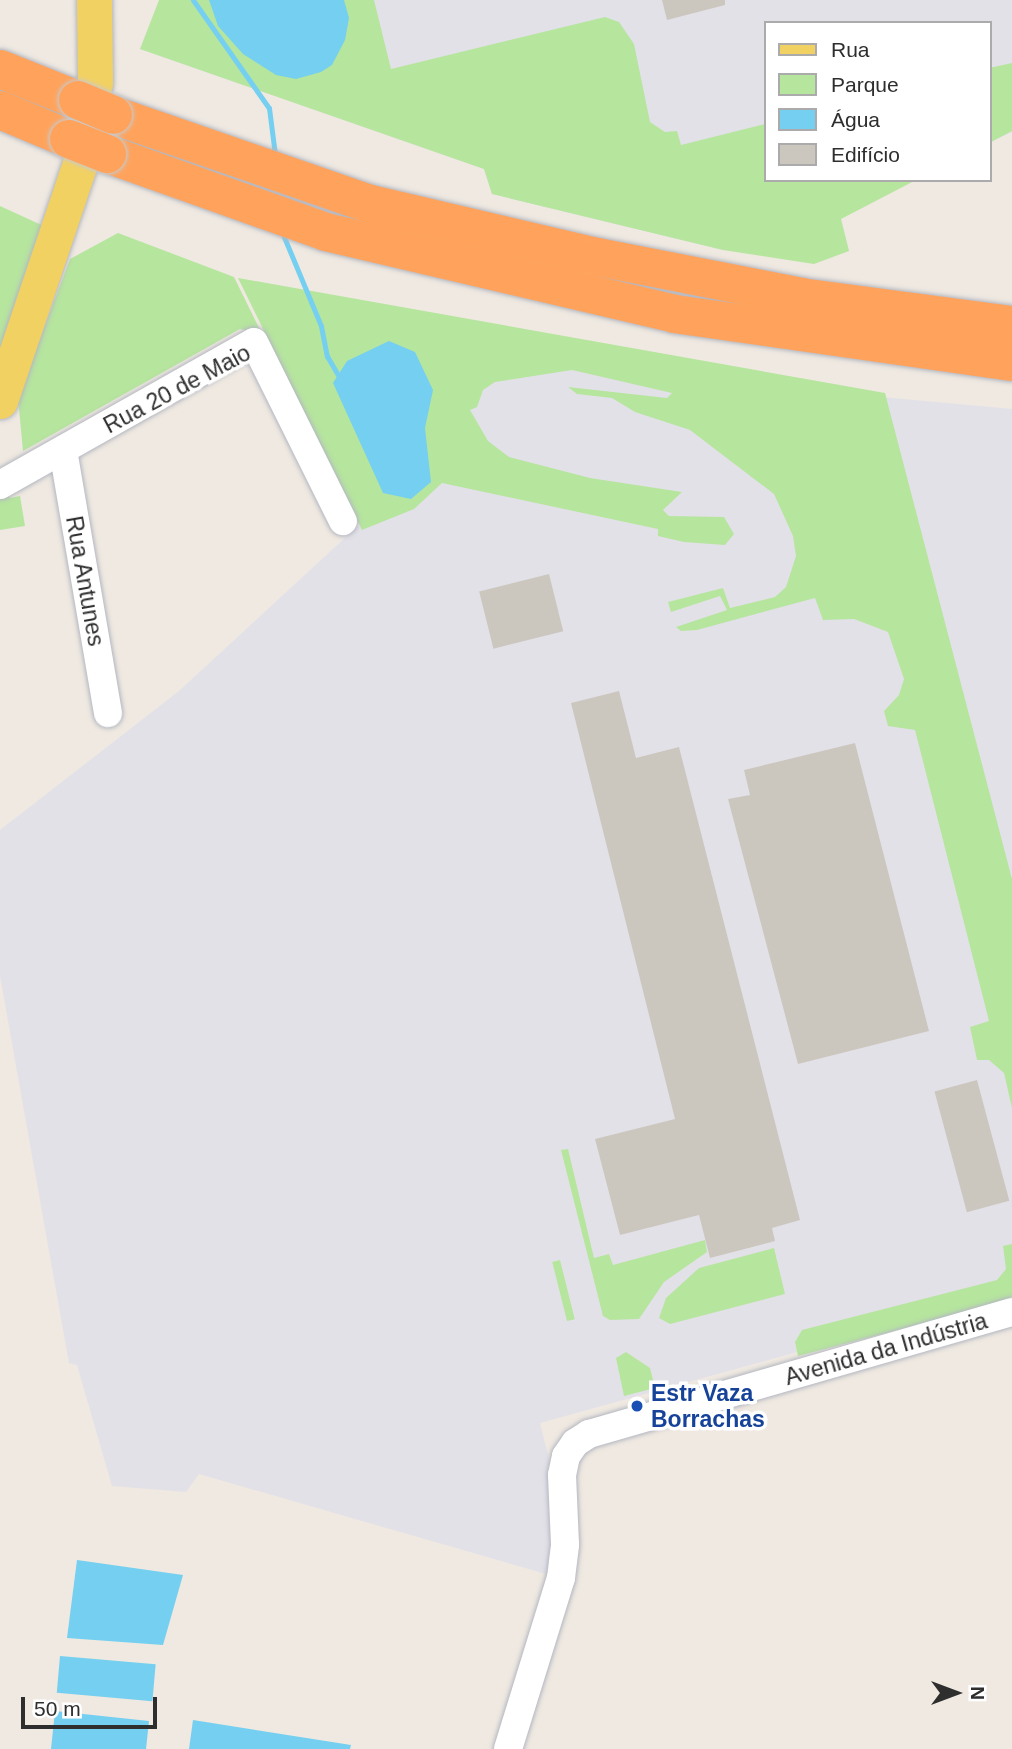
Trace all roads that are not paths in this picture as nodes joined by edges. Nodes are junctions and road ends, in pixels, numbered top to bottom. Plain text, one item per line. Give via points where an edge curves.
1 (94, 0) edge
2 (0, 69) edge
3 (0, 110) edge
4 (1012, 325) edge
5 (1012, 362) edge
6 (0, 401) edge
7 (63, 450) junction
8 (0, 485) edge
9 (343, 521) dead end
10 (108, 713) dead end
11 (1012, 1312) edge
12 (508, 1749) edge

1 - 6 main road via 96,74 80,163
2 - 4 highway, bridge via 330,193 584,254 801,297
3 - 5 highway, bridge via 107,154 326,232 675,314
7 - 8 street, Rua 20 de Maio
7 - 9 street, Rua 20 de Maio via 254,342
7 - 10 street, Rua Antunes
11 - 12 street, Avenida da Indústria via 589,1434 566,1456 561,1578

